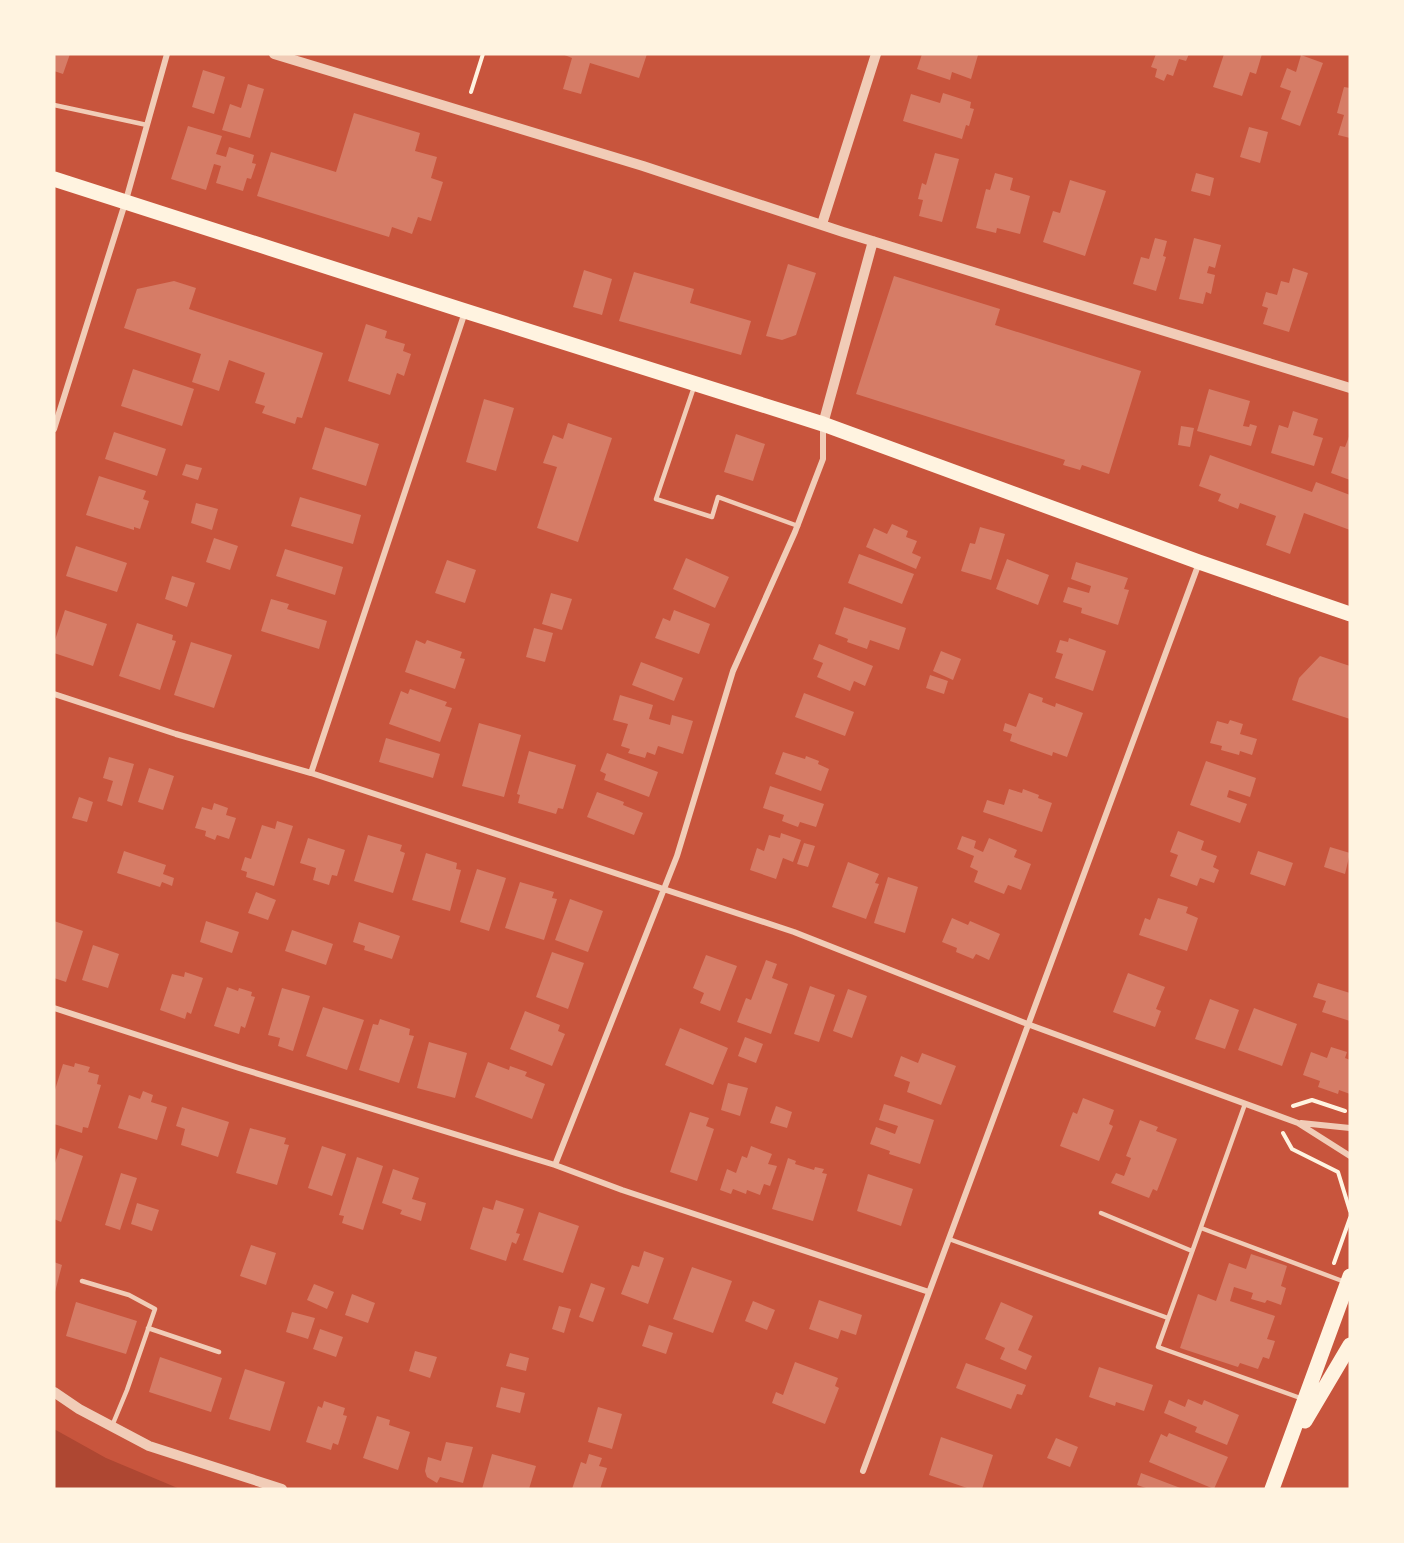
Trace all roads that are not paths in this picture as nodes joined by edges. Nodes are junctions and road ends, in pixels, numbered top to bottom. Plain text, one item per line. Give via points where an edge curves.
1 (167, 54) edge
2 (274, 54) edge
3 (876, 54) edge
4 (304, 59) edge
5 (54, 105) edge
6 (147, 125) junction
7 (54, 179) edge
8 (126, 200) junction
9 (822, 224) junction
10 (873, 241) junction
11 (465, 311) junction
12 (695, 384) junction
13 (1350, 388) edge
14 (823, 424) junction
15 (54, 429) edge
16 (798, 526) junction
17 (1199, 562) junction
18 (1350, 614) edge
19 (54, 694) edge
20 (311, 773) junction
21 (665, 888) junction
22 (54, 1008) edge
23 (1030, 1024) junction
24 (1245, 1104) junction
25 (1298, 1123) junction
26 (1350, 1128) edge
27 (1350, 1156) edge
28 (555, 1165) junction
29 (1101, 1214) dead end
30 (1201, 1228) junction
31 (949, 1239) junction
32 (1192, 1251) junction
33 (1349, 1280) edge
34 (82, 1281) dead end
35 (929, 1292) junction
36 (1168, 1318) junction
37 (148, 1328) junction
38 (1350, 1345) edge
39 (219, 1352) dead end
40 (54, 1392) edge
41 (1305, 1400) junction
42 (112, 1426) junction
43 (1286, 1452) junction
44 (863, 1471) dead end
45 (282, 1489) edge
46 (1272, 1489) edge

1 - 6 street
2 - 4 street
3 - 9 street
4 - 9 street
5 - 6 lane
6 - 8 street
7 - 8 main road
8 - 11 main road
8 - 15 street
9 - 10 street
10 - 13 street
10 - 14 street
11 - 12 main road
11 - 20 street
12 - 14 main road
12 - 16 lane via 657,499 712,517 718,497
14 - 16 street via 823,459
14 - 17 main road
16 - 21 street via 733,671
17 - 18 main road
17 - 23 street
19 - 20 street
20 - 21 street
21 - 23 street via 794,932
21 - 28 street
22 - 28 street
23 - 24 street
23 - 31 street
24 - 25 street
24 - 30 lane
25 - 26 street
25 - 27 street
28 - 35 street
29 - 32 lane
30 - 32 lane
30 - 33 lane
31 - 35 street
31 - 36 lane
32 - 36 lane
33 - 41 main road
34 - 37 lane via 129,1295 155,1309
35 - 44 street
36 - 41 lane via 1158,1347
37 - 39 lane
37 - 42 lane
38 - 43 main road
40 - 42 street
41 - 43 main road
42 - 45 street via 149,1446
43 - 46 main road

